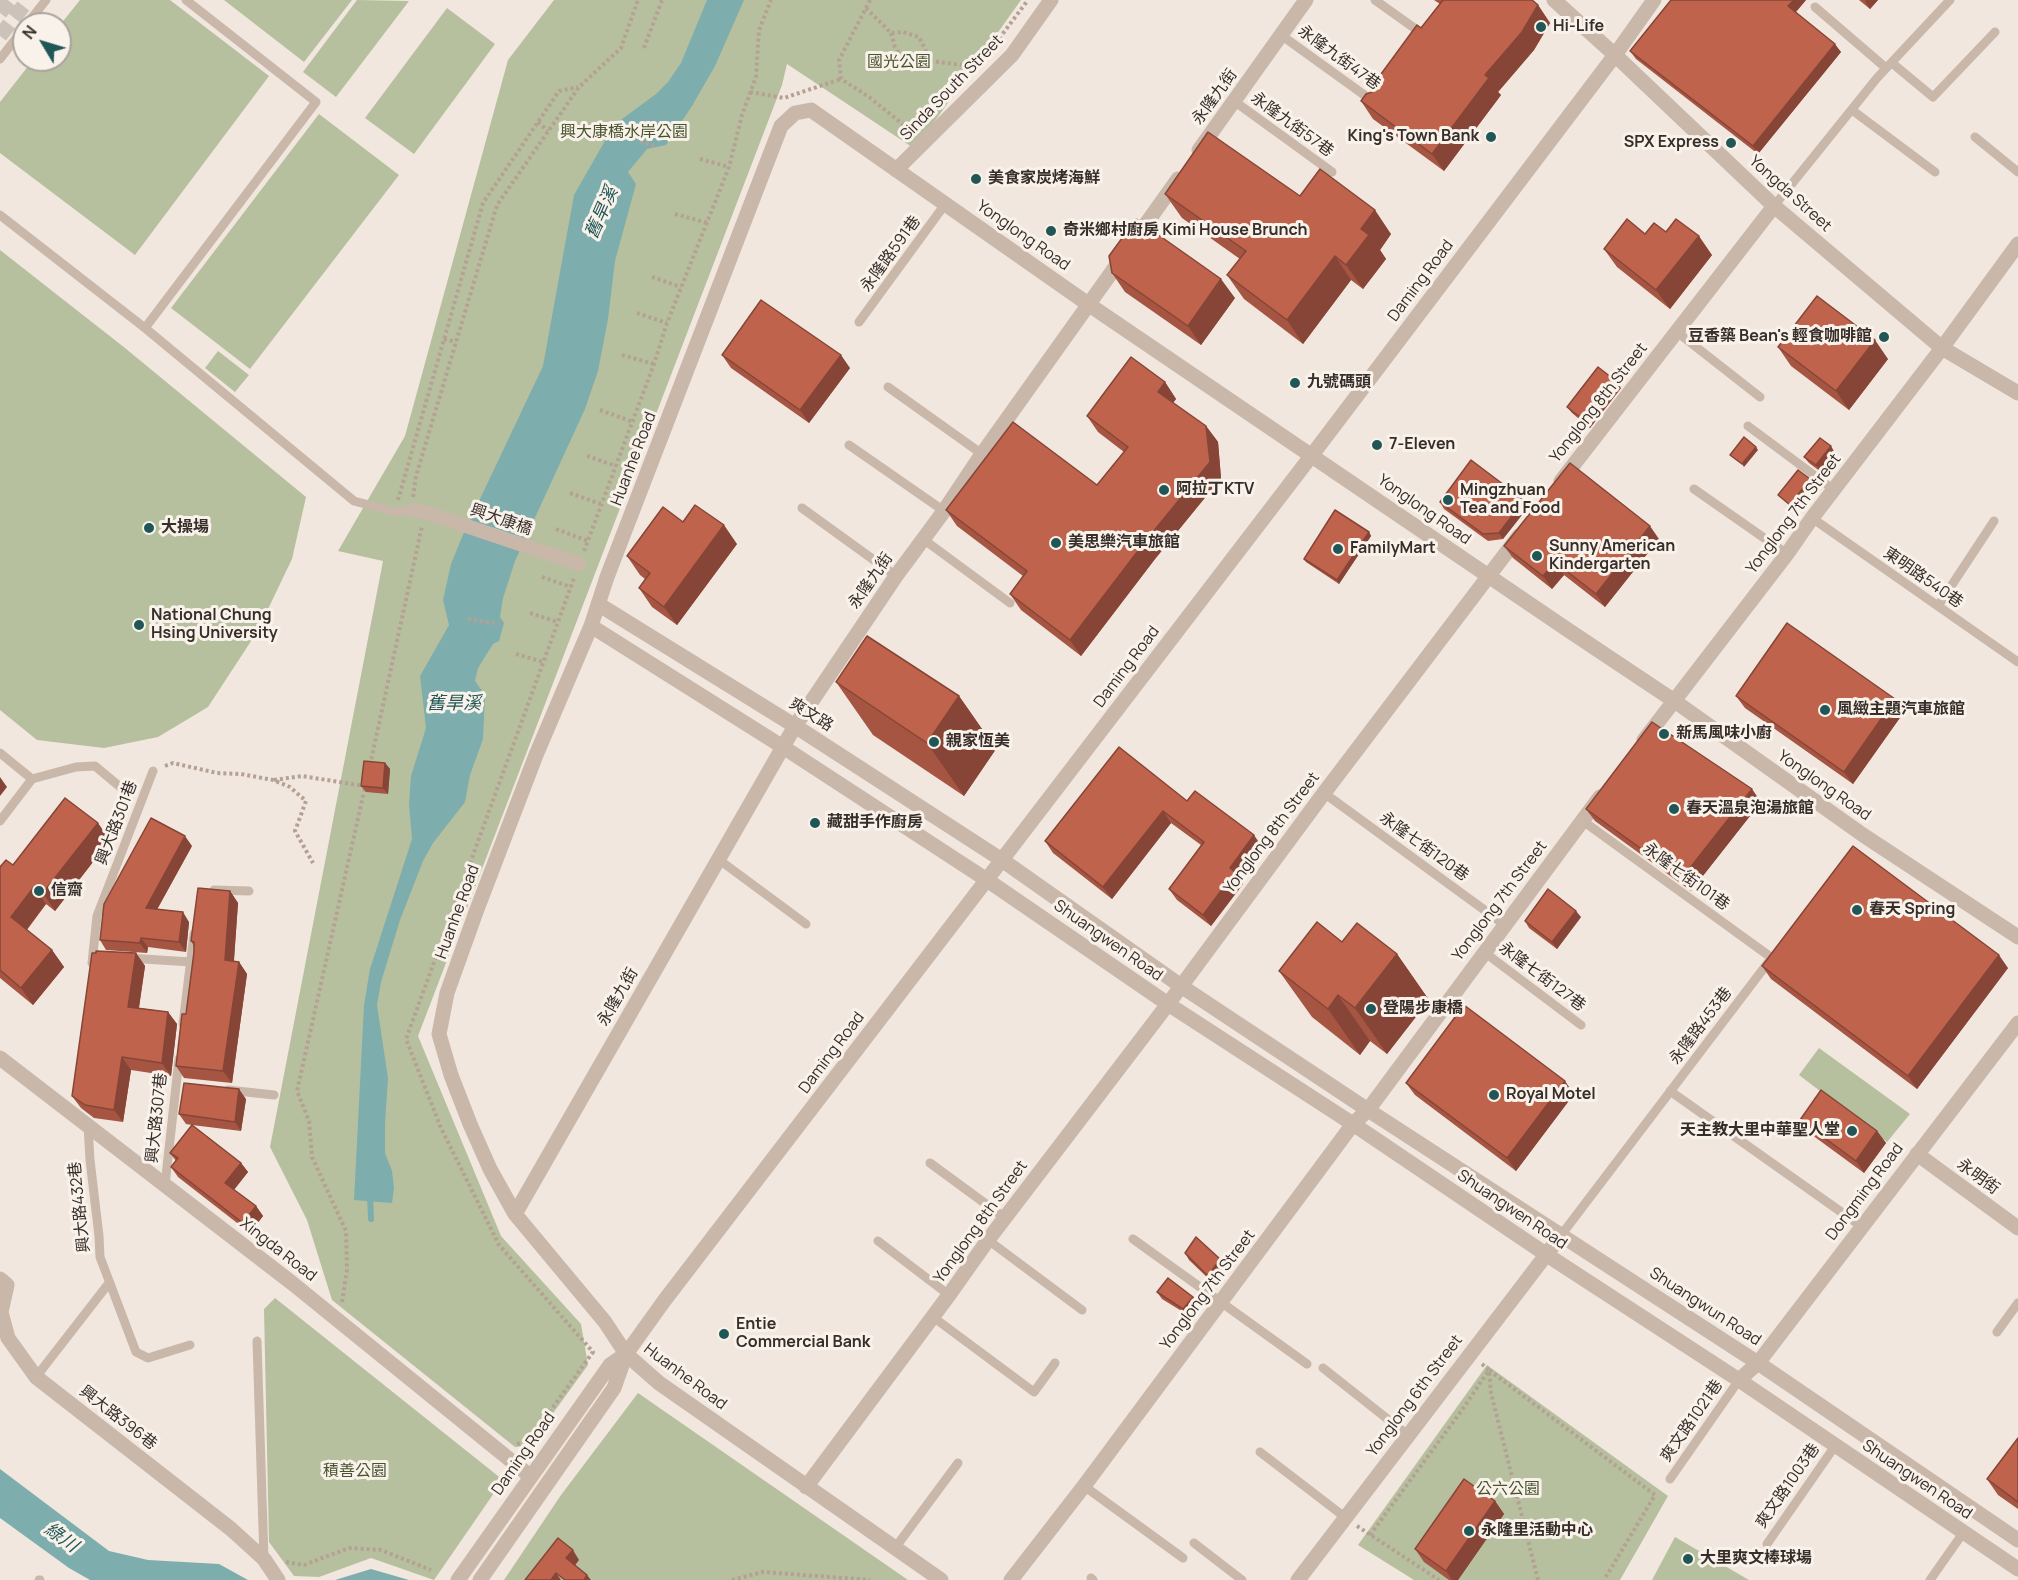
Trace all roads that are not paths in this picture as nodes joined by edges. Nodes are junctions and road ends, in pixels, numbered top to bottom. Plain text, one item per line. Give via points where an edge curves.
1 (46, 0) edge
2 (186, 0) edge
3 (1051, 0) edge
4 (1306, 0) edge
5 (1374, 0) edge
6 (1554, 0) edge
7 (1654, 0) edge
8 (1950, 0) edge
9 (1815, 7) dead end
10 (36, 12) edge
11 (1995, 32) dead end
12 (1281, 35) junction
13 (1424, 35) edge
14 (12, 44) edge
15 (1615, 55) junction
16 (0, 59) edge
17 (1889, 66) junction
18 (1234, 101) junction
19 (1379, 105) edge
20 (811, 110) joint
21 (1852, 110) junction
22 (1975, 137) dead end
23 (896, 170) junction
24 (1332, 172) dead end
25 (1935, 172) dead end
26 (2018, 172) edge
27 (946, 203) junction
28 (1774, 206) junction
29 (0, 215) edge
30 (2018, 244) edge
31 (1088, 304) junction
32 (859, 322) dead end
33 (145, 328) junction
34 (1677, 332) junction
35 (1942, 348) junction
36 (888, 387) dead end
37 (2018, 393) edge
38 (1760, 397) dead end
39 (1748, 426) dead end
40 (849, 445) dead end
41 (982, 454) junction
42 (1312, 455) junction
43 (1694, 489) dead end
44 (1834, 490) junction
45 (1553, 491) edge
46 (802, 508) dead end
47 (411, 510) joint
48 (944, 511) junction
49 (1812, 518) junction
50 (1531, 519) edge
51 (1994, 521) dead end
52 (923, 539) junction
53 (1787, 554) junction
54 (579, 564) road end
55 (1488, 575) junction
56 (896, 576) junction
57 (1010, 603) edge
58 (598, 604) junction
59 (1938, 606) junction
60 (591, 626) junction
61 (2018, 662) edge
62 (1673, 700) junction
63 (795, 726) junction
64 (783, 747) junction
65 (0, 753) edge
66 (1631, 756) edge
67 (153, 771) road end
68 (32, 779) junction
69 (1610, 784) edge
70 (125, 791) dead end
71 (1324, 793) junction
72 (0, 821) edge
73 (1582, 821) junction
74 (718, 859) junction
75 (1002, 860) junction
76 (987, 880) junction
77 (200, 889) edge
78 (249, 891) dead end
79 (196, 921) edge
80 (806, 924) dead end
81 (1505, 925) junction
82 (2018, 937) edge
83 (1779, 949) edge
84 (1484, 952) junction
85 (93, 956) junction
86 (104, 956) edge
87 (114, 957) edge
88 (1772, 958) junction
89 (191, 962) junction
90 (90, 978) edge
91 (1181, 986) junction
92 (1168, 1004) junction
93 (2018, 1023) edge
94 (1581, 1025) dead end
95 (181, 1040) edge
96 (180, 1051) edge
97 (0, 1058) edge
98 (176, 1084) junction
99 (187, 1085) edge
100 (219, 1089) edge
101 (1671, 1091) junction
102 (274, 1095) dead end
103 (1368, 1110) junction
104 (1353, 1124) junction
105 (88, 1125) junction
106 (1917, 1154) junction
107 (930, 1163) dead end
108 (165, 1185) junction
109 (515, 1214) junction
110 (1005, 1218) junction
111 (1861, 1226) junction
112 (2018, 1228) edge
113 (1562, 1234) junction
114 (988, 1239) junction
115 (1133, 1239) dead end
116 (878, 1241) dead end
117 (1547, 1255) junction
118 (0, 1279) edge
119 (109, 1283) junction
120 (949, 1295) junction
121 (1221, 1302) junction
122 (2018, 1303) edge
123 (1082, 1310) dead end
124 (933, 1317) junction
125 (1997, 1332) dead end
126 (257, 1341) dead end
127 (190, 1345) dead end
128 (626, 1354) junction
129 (1055, 1363) dead end
130 (1758, 1363) junction
131 (1306, 1364) dead end
132 (1323, 1368) dead end
133 (36, 1377) junction
134 (1738, 1380) junction
135 (1409, 1436) junction
136 (1835, 1446) junction
137 (1260, 1452) dead end
138 (958, 1463) dead end
139 (530, 1476) junction
140 (1670, 1479) dead end
141 (1084, 1486) junction
142 (806, 1487) junction
143 (1346, 1518) junction
144 (1963, 1533) junction
145 (2018, 1540) edge
146 (1194, 1544) dead end
147 (1767, 1544) dead end
148 (895, 1548) junction
149 (1183, 1558) dead end
150 (264, 1559) junction
151 (2018, 1569) edge
152 (278, 1580) edge
153 (458, 1580) edge
154 (480, 1580) edge
155 (941, 1580) edge
156 (1011, 1580) edge
157 (1242, 1580) edge
158 (1298, 1580) edge
159 (1930, 1580) edge

1 - 10 lane
2 - 33 lane via 316,102
3 - 23 street, Sinda South Street via 1012,55
4 - 12 street, 永隆九街
5 - 13 lane
6 - 15 street, Yongda Street
7 - 15 street, Daming Road
8 - 17 lane
9 - 17 lane
11 - 17 lane via 1933,97
12 - 18 street, 永隆九街
12 - 19 lane, 永隆九街47巷
14 - 16 lane
15 - 28 street, Yongda Street
15 - 42 street, Daming Road
17 - 21 lane
18 - 24 lane, 永隆九街57巷
18 - 31 street, 永隆九街
20 - 23 street, Yonglong Road
20 - 58 street, Huanhe Road via 795,113 781,126
21 - 25 lane
21 - 28 lane
22 - 26 lane
23 - 27 street, Yonglong Road
27 - 31 street, Yonglong Road
27 - 32 lane, 永隆路591巷
28 - 34 street, Yonglong 8th Street
28 - 35 street, Yongda Street
29 - 33 lane
30 - 35 street, Yonglong 7th Street
31 - 41 street, 永隆九街
31 - 42 street, Yonglong Road
33 - 47 lane via 354,501 394,512
34 - 38 lane
34 - 45 street, Yonglong 8th Street
35 - 37 street, Yongda Street
35 - 44 street, Yonglong 7th Street
36 - 41 lane
39 - 44 lane
40 - 48 lane
41 - 48 street, 永隆九街
42 - 55 street, Yonglong Road
42 - 75 street, Daming Road
43 - 53 lane
44 - 49 street, Yonglong 7th Street
46 - 56 lane
47 - 54 street, 興大康橋
48 - 52 street, 永隆九街
49 - 53 street, Yonglong 7th Street
49 - 59 lane, 東明路540巷
50 - 55 street, Yonglong 8th Street
51 - 59 lane
52 - 56 street, 永隆九街
52 - 57 lane
53 - 62 street, Yonglong 7th Street
55 - 62 street, Yonglong Road
55 - 71 street, Yonglong 8th Street
56 - 63 street, 永隆九街
58 - 60 street, Huanhe Road
58 - 63 street, 爽文路
59 - 61 lane, 東明路540巷
60 - 64 street
60 - 109 street, Huanhe Road via 476,912 447,993 439,1034 470,1124
62 - 66 street, Yonglong 7th Street
62 - 82 street, Yonglong Road via 1859,840
63 - 64 street, 永隆九街
63 - 75 street, 爽文路
64 - 74 street, 永隆九街
64 - 76 street
65 - 68 lane
67 - 85 lane, 興大路301巷 via 97,916
68 - 70 lane via 95,766
68 - 72 lane
69 - 73 street, Yonglong 7th Street
71 - 81 lane, 永隆七街120巷
71 - 91 street, Yonglong 8th Street
73 - 81 street, Yonglong 7th Street
73 - 88 lane, 永隆七街101巷
74 - 80 lane
74 - 109 street, 永隆九街
75 - 76 street, Daming Road
75 - 91 street, Shuangwen Road
76 - 92 street, Shuangwen Road
76 - 128 street, Daming Road
77 - 78 lane
79 - 89 lane
81 - 84 street, Yonglong 7th Street
83 - 88 lane, 永隆路453巷
84 - 94 lane, 永隆七街127巷
84 - 103 street, Yonglong 7th Street
85 - 86 lane
85 - 90 lane, 興大路301巷
87 - 89 lane
88 - 101 lane, 永隆路453巷
89 - 95 lane
91 - 92 street, Yonglong 8th Street
91 - 103 street, Shuangwen Road
92 - 104 street, Shuangwen Road
92 - 110 street, Yonglong 8th Street
93 - 106 street, Dongming Road
96 - 98 lane, 興大路307巷
97 - 105 street, Xingda Road via 75,1108
98 - 99 lane
98 - 108 lane, 興大路307巷
100 - 102 lane
101 - 111 lane
101 - 113 lane, 永隆路453巷
103 - 104 street, Yonglong 7th Street
103 - 113 street, Shuangwun Road
104 - 117 street, Shuangwen Road
104 - 121 street, Yonglong 7th Street
105 - 108 street, Xingda Road
105 - 119 lane, 興大路432巷 via 100,1257
106 - 111 street, Dongming Road
106 - 112 street, 永明街
107 - 110 lane
108 - 139 street, Xingda Road
109 - 128 street, Huanhe Road via 605,1322
110 - 114 street, Yonglong 8th Street
111 - 130 street, Dongming Road
113 - 117 street, Yonglong 6th Street
113 - 130 street, Shuangwun Road
114 - 120 street, Yonglong 8th Street
114 - 123 lane
115 - 121 lane
116 - 120 lane
117 - 134 street, Shuangwen Road
117 - 135 street, Yonglong 6th Street
118 - 133 street, 興大路396巷 via 7,1285 1,1312 8,1338
119 - 127 lane, 興大路432巷 via 136,1352 148,1358
119 - 133 lane
120 - 124 street, Yonglong 8th Street
121 - 131 lane
121 - 141 street, Yonglong 7th Street
122 - 125 lane
124 - 129 lane via 1034,1392
124 - 142 street, Yonglong 8th Street
126 - 150 lane
128 - 139 street, Daming Road via 610,1365
128 - 142 street, Huanhe Road via 658,1383
128 - 154 street, Daming Road via 614,1388
130 - 134 street, Dongming Road
130 - 145 street, Shuangwun Road
132 - 135 lane
133 - 150 street, 興大路396巷
134 - 136 street, Shuangwen Road
134 - 140 lane, 爽文路1021巷
135 - 143 street, Yonglong 6th Street
136 - 144 street, Shuangwen Road
136 - 147 lane, 爽文路1003巷
137 - 143 lane
138 - 148 lane
139 - 153 street, Daming Road
141 - 149 lane
141 - 156 street, Yonglong 7th Street
142 - 148 street, Huanhe Road
143 - 158 street, Yonglong 6th Street
144 - 151 street, Shuangwen Road
144 - 159 lane
146 - 157 lane
148 - 155 street, Huanhe Road
150 - 152 street, 興大路396巷

